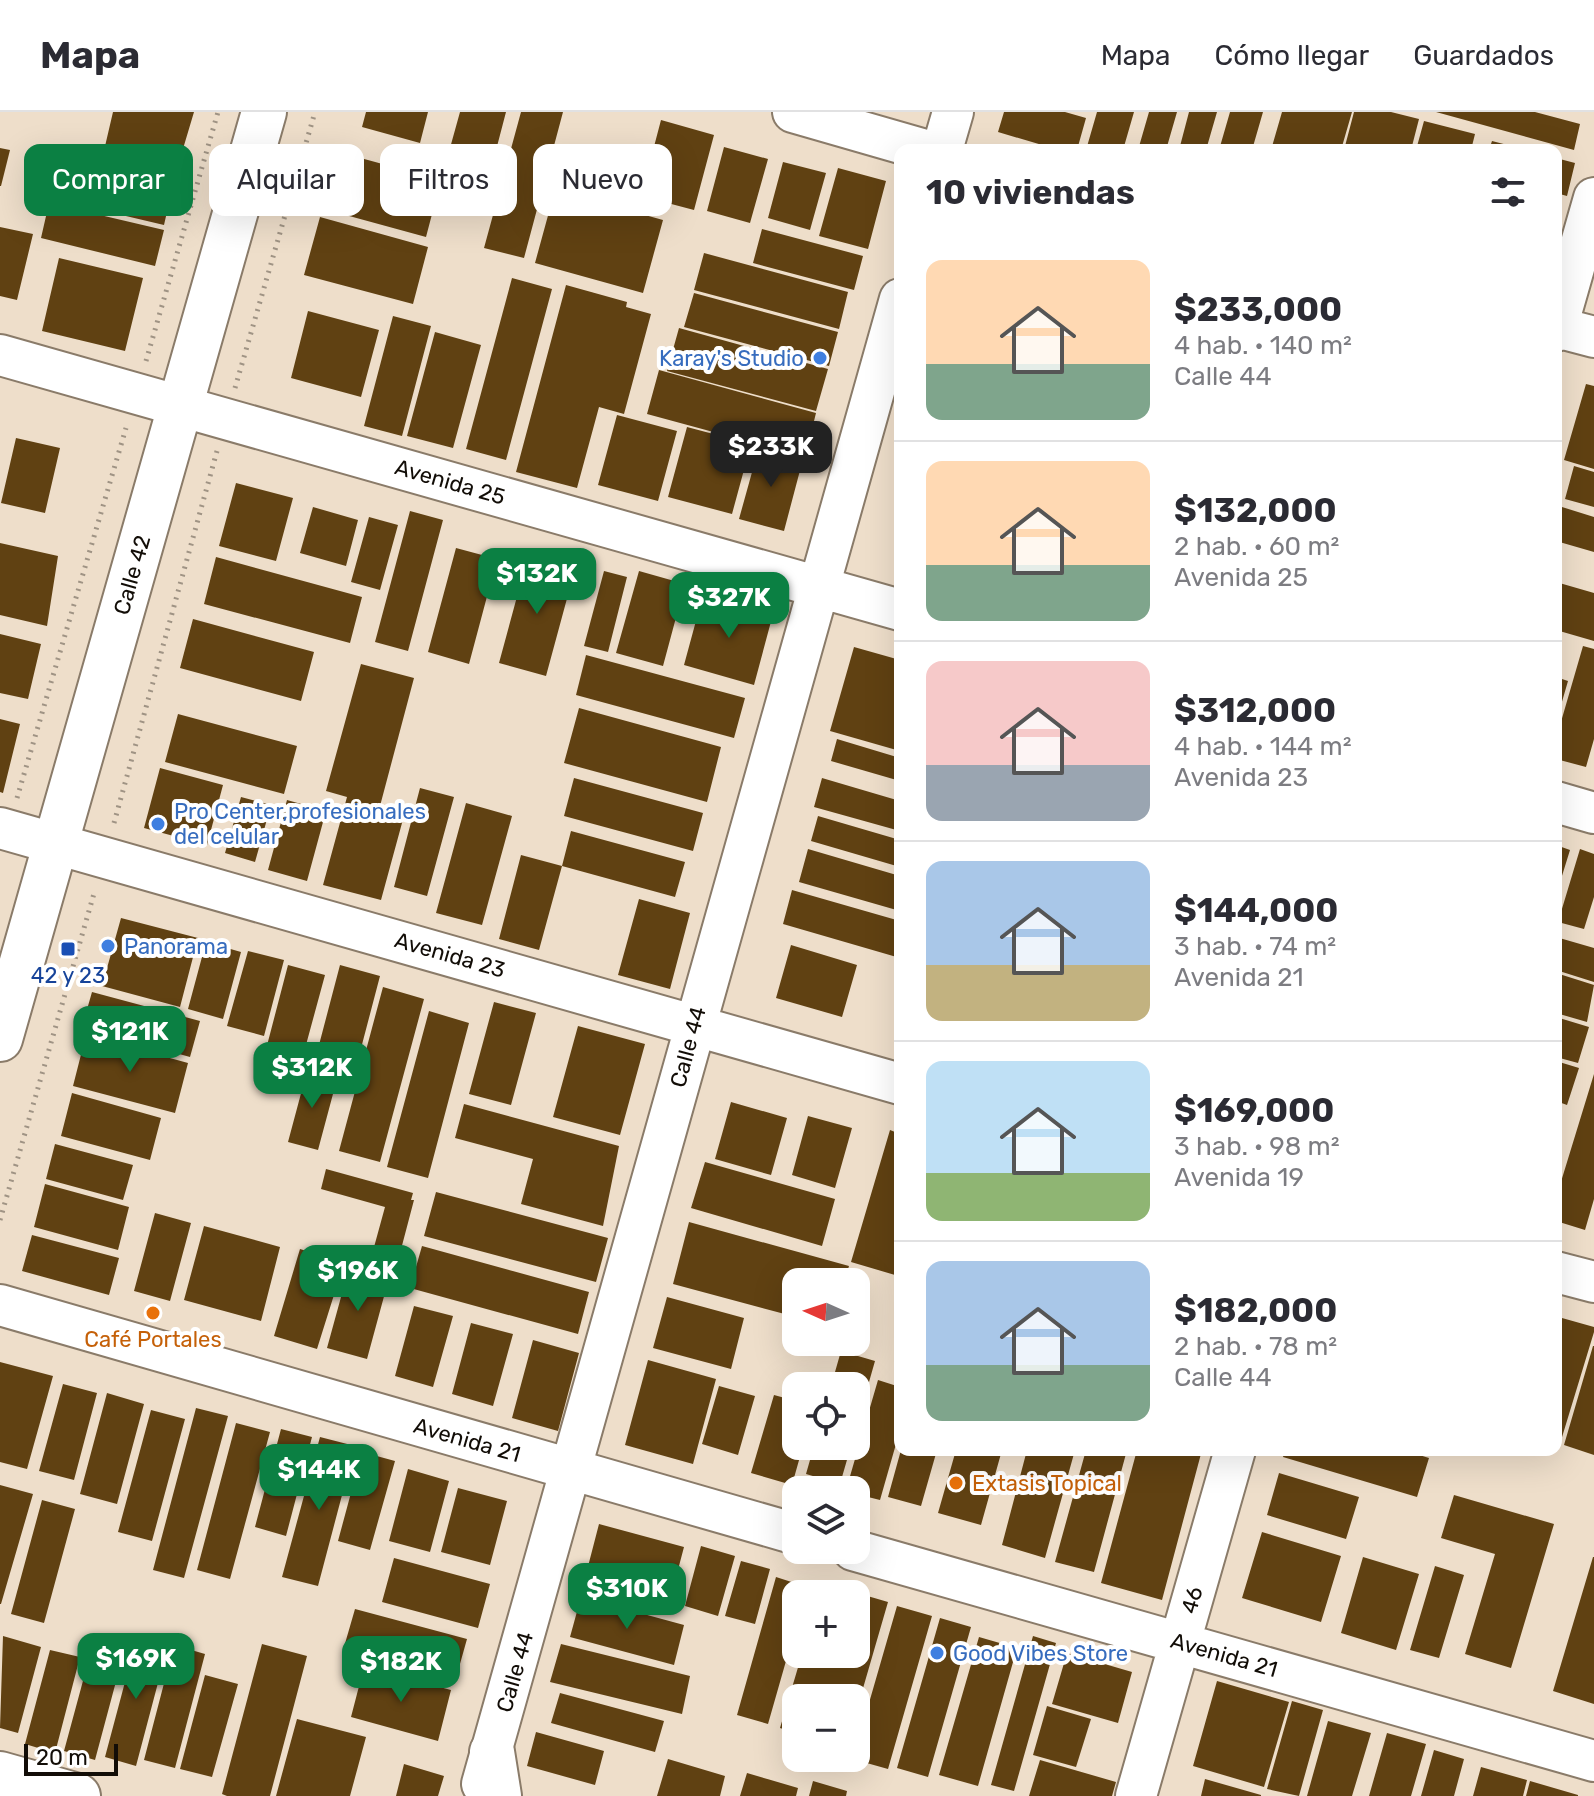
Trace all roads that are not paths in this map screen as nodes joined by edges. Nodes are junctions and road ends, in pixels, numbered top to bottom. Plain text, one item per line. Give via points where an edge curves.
1 (264, 112) edge
2 (793, 112) edge
3 (953, 112) edge
4 (904, 144) edge
5 (944, 144) edge
6 (1594, 198) edge
7 (1562, 307) edge
8 (894, 320) edge
9 (1562, 329) edge
10 (1594, 337) edge
11 (0, 355) edge
12 (180, 405) junction
13 (819, 586) junction
14 (894, 608) edge
15 (1562, 804) edge
16 (1594, 813) edge
17 (4, 829) edge
18 (56, 844) junction
19 (695, 1024) junction
20 (0, 1039) edge
21 (894, 1082) edge
22 (1562, 1274) edge
23 (1594, 1282) edge
24 (0, 1305) edge
25 (1233, 1456) edge
26 (572, 1471) junction
27 (782, 1530) edge
28 (870, 1555) edge
29 (1180, 1642) junction
30 (492, 1752) junction
31 (1594, 1761) edge
32 (0, 1774) edge
33 (78, 1796) edge
34 (479, 1796) edge
35 (499, 1796) edge
36 (1136, 1796) edge

1 - 12 main road, Calle 42
2 - 4 street
3 - 5 street
6 - 7 street
8 - 13 street, Calle 44
9 - 10 street
11 - 12 street, Avenida 25
12 - 13 street, Avenida 25
12 - 18 main road, Calle 42
13 - 14 street, Avenida 25
13 - 19 street, Calle 44
15 - 16 street
17 - 18 street, Avenida 23
18 - 19 street, Avenida 23
18 - 20 main road, Calle 42
19 - 21 street, Avenida 23
19 - 26 street, Calle 44
22 - 23 street
24 - 26 street, Avenida 21
25 - 29 street, 46
26 - 27 street, Avenida 21
26 - 30 street, Calle 44
28 - 29 street, Avenida 21
29 - 31 street, Avenida 21
29 - 36 street, 46
30 - 34 street, Calle 44
30 - 35 main road
32 - 33 main road

